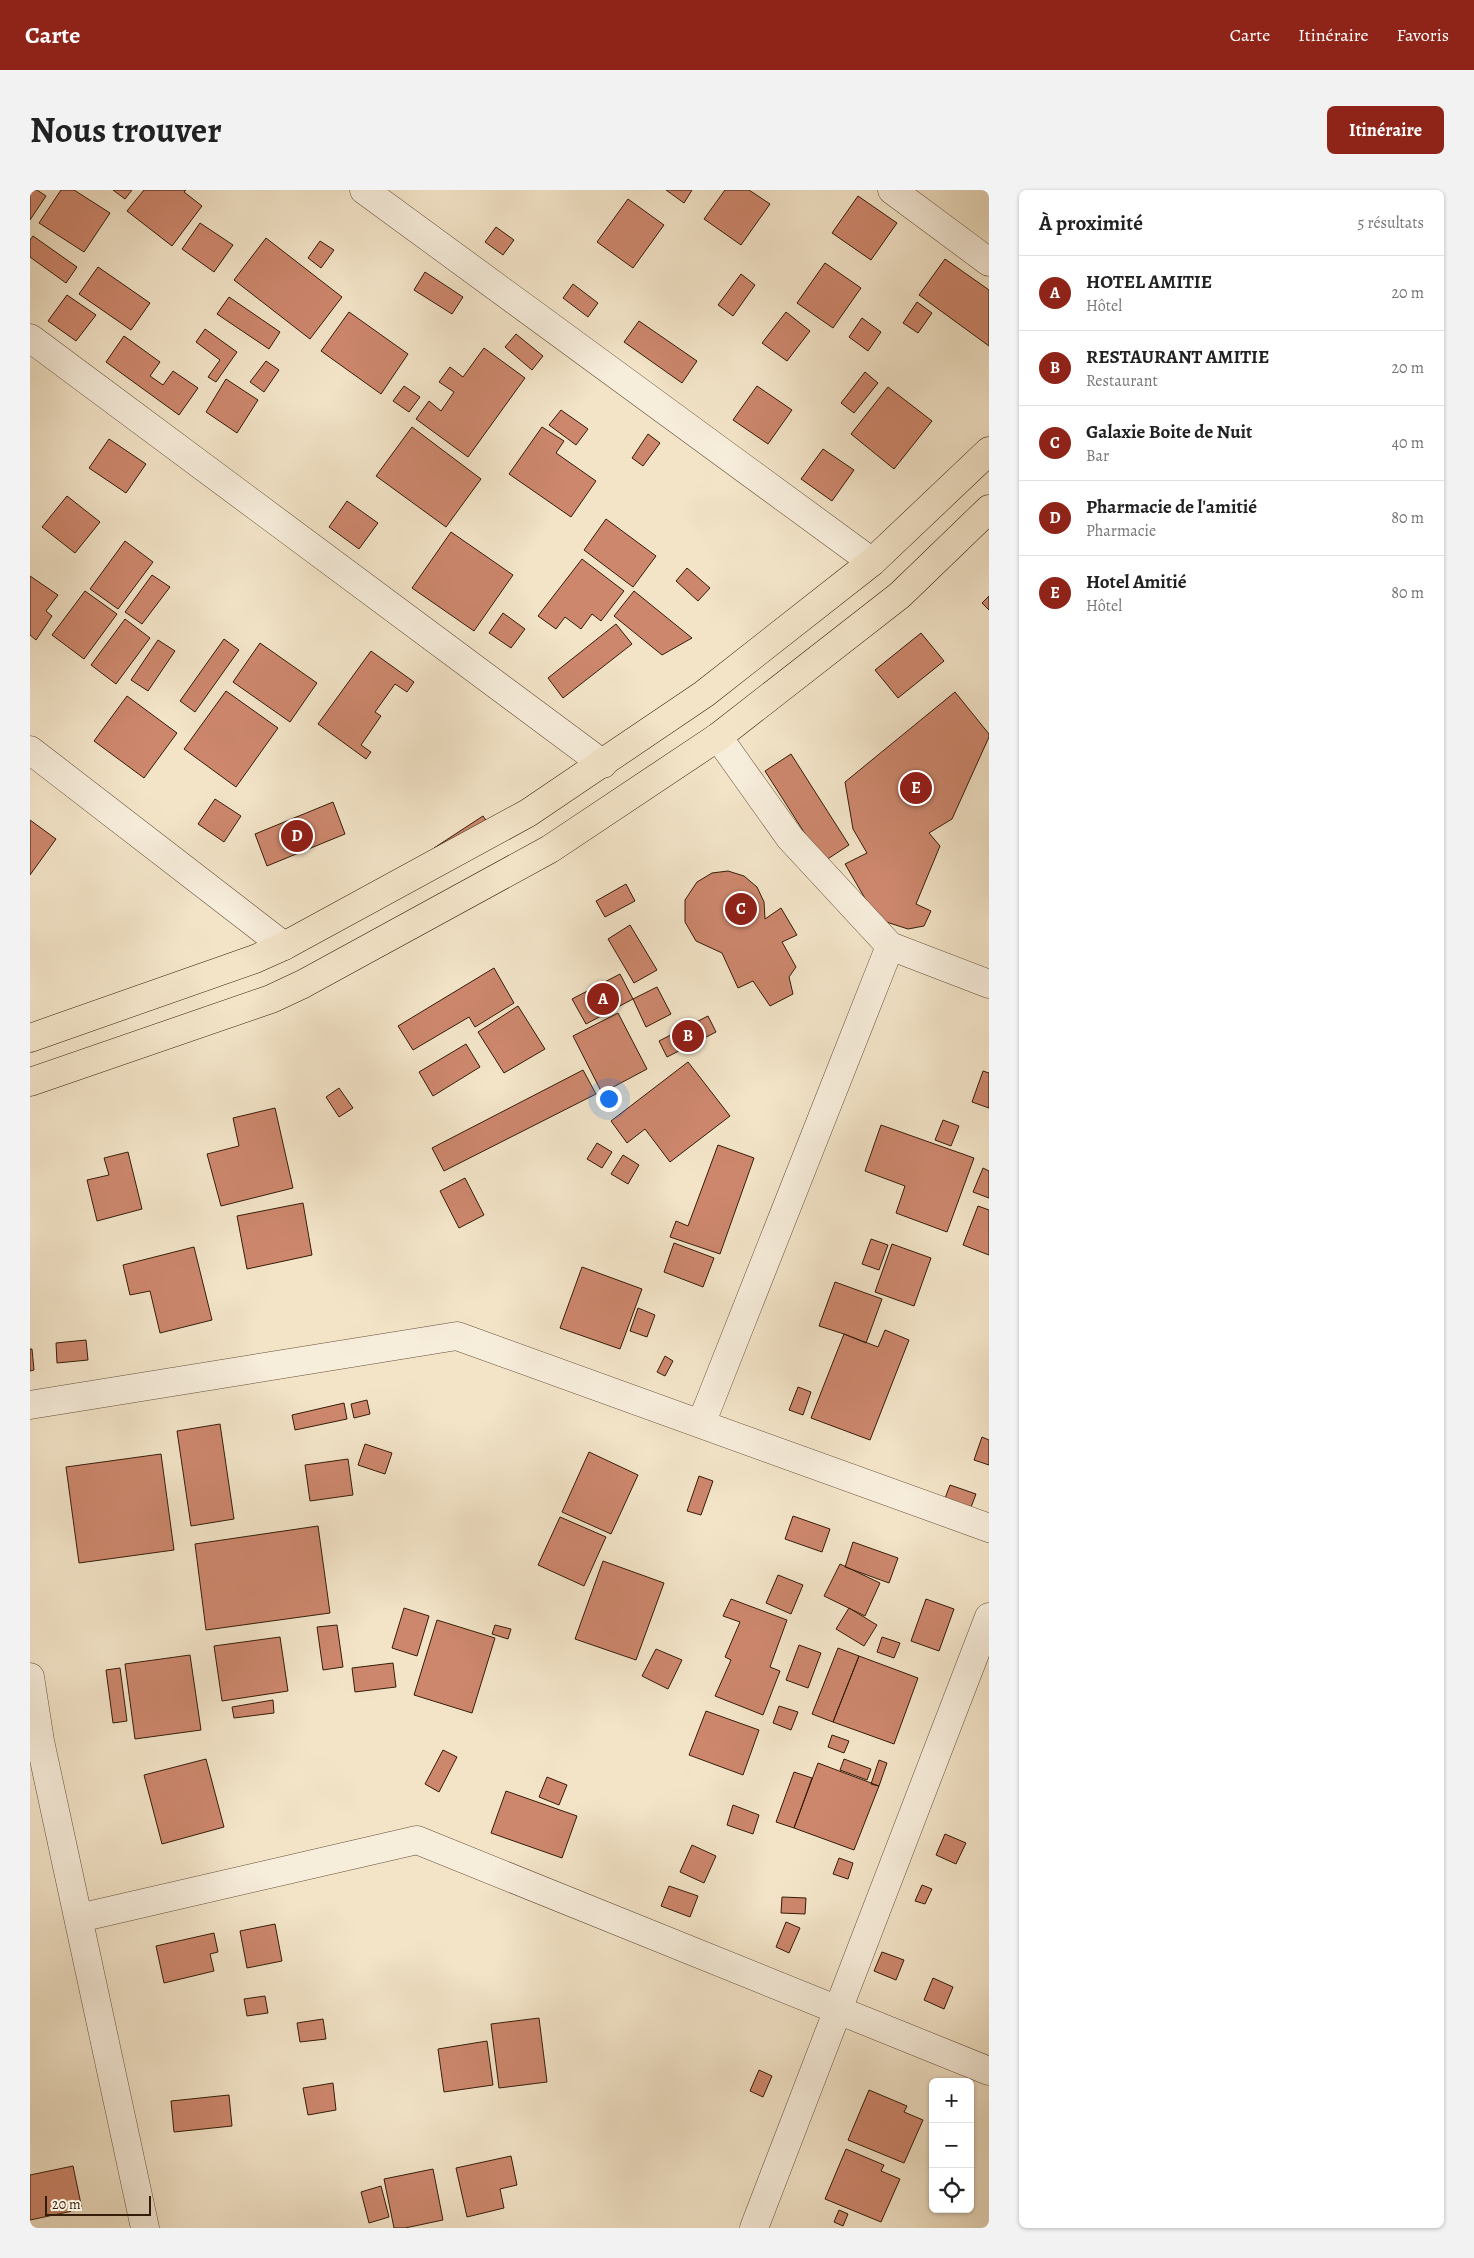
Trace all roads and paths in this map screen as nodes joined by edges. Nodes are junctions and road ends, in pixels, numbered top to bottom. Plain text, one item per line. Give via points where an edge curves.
1 (364, 190) edge
2 (892, 190) edge
3 (989, 262) edge
4 (30, 338) edge
5 (989, 451) edge
6 (989, 509) edge
7 (872, 562) junction
8 (718, 738) junction
9 (30, 750) edge
10 (603, 764) junction
11 (284, 946) junction
12 (890, 946) junction
13 (989, 984) edge
14 (30, 1038) edge
15 (30, 1082) edge
16 (30, 1405) edge
17 (701, 1424) junction
18 (989, 1528) edge
19 (989, 1617) edge
20 (30, 1677) edge
21 (35, 1742) edge
22 (79, 1918) junction
23 (838, 2010) junction
24 (989, 2071) edge
25 (145, 2228) edge
26 (754, 2228) edge

1 - 7 street
2 - 3 street
4 - 10 street
5 - 7 main road
6 - 8 main road via 900,595
7 - 10 main road via 704,694
8 - 12 street via 790,838
8 - 15 main road via 550,849 303,984 271,999
9 - 11 street
10 - 11 main road via 528,813
11 - 14 main road
12 - 13 street
12 - 17 street
16 - 17 street via 457,1336
17 - 18 street
19 - 23 street
20 - 21 street
21 - 22 street
22 - 23 street via 417,1840
22 - 25 street
23 - 24 street
23 - 26 street

